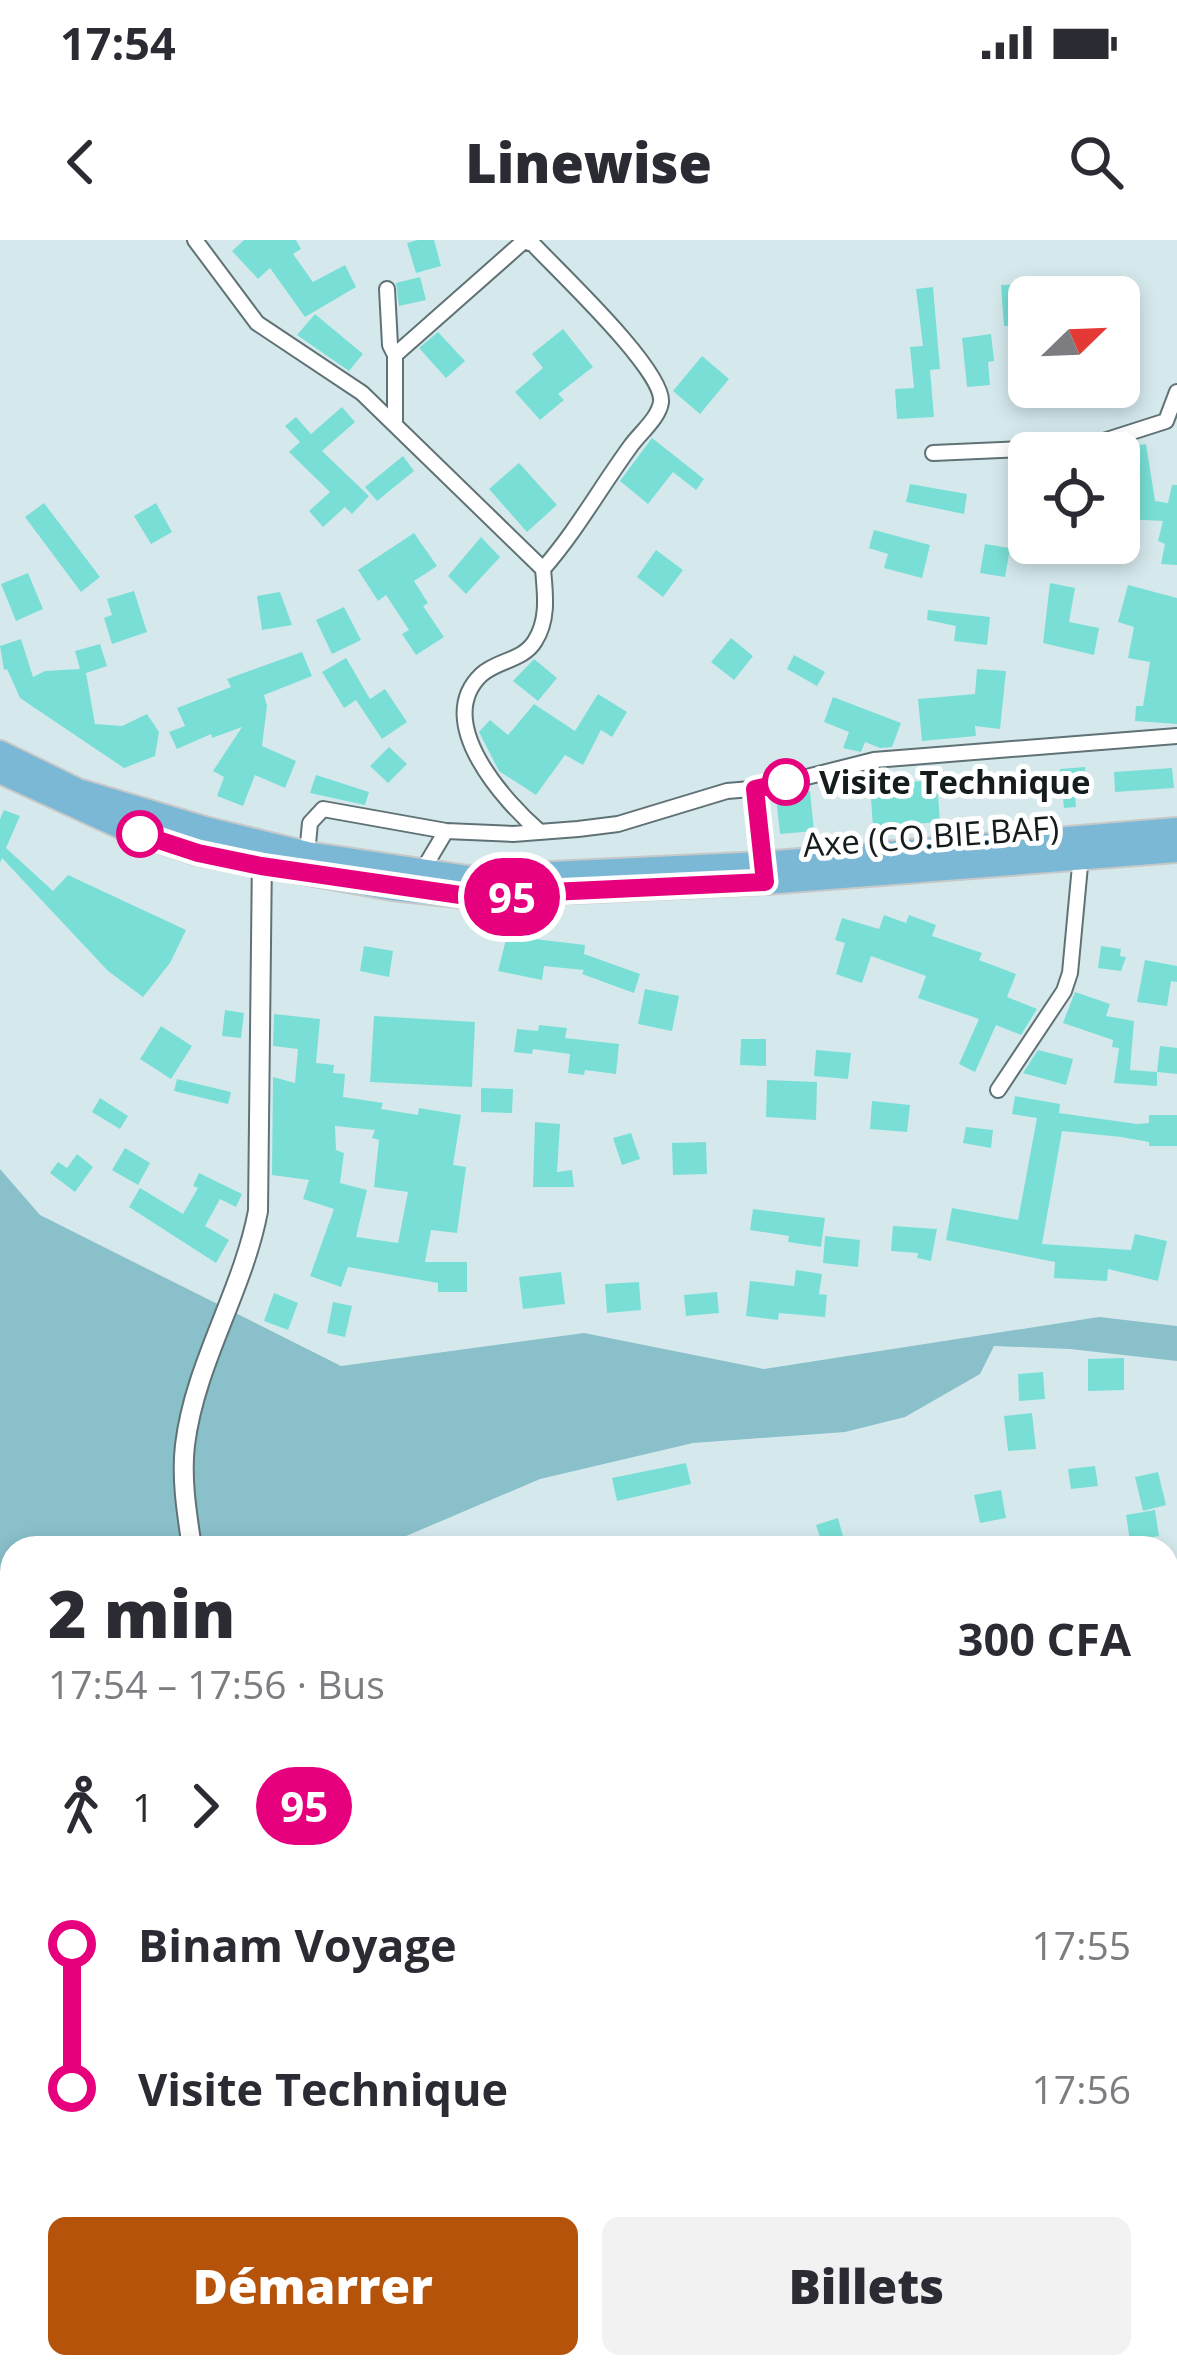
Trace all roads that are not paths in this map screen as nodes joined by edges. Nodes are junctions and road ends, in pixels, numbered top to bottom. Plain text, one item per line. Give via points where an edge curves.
1 (195, 240) edge
2 (387, 289) dead end
3 (395, 355) junction
4 (1177, 392) edge
5 (395, 424) junction
6 (932, 453) dead end
7 (543, 568) junction
8 (1177, 736) edge
9 (0, 753) edge
10 (0, 771) edge
11 (755, 789) junction
12 (1177, 830) edge
13 (446, 831) junction
14 (540, 832) junction
15 (1082, 847) junction
16 (1177, 850) edge
17 (307, 854) junction
18 (262, 855) junction
19 (422, 873) junction
20 (764, 873) junction
21 (998, 1090) dead end
22 (191, 1536) edge

1 - 5 street via 257,323
2 - 3 street
3 - 5 street
3 - 7 street via 524,242 640,359 660,390 657,413
4 - 6 street via 1166,421 1088,446
5 - 7 street
7 - 14 street via 546,600 536,640 481,676 465,719 491,780
8 - 11 street via 874,760
9 - 18 highway via 77,790
10 - 18 highway via 198,853
11 - 14 street via 618,824
11 - 20 street
12 - 15 highway, Axe (CO.BIE.BAF)
13 - 14 street
13 - 17 street via 323,809 310,823
13 - 19 street
15 - 16 highway, Axe (CO.BIE.BAF)
15 - 20 highway, Axe (CO.BIE.BAF)
15 - 21 street via 1064,991
17 - 18 highway, Axe (CO.BIE.BAF)
17 - 19 highway, Axe (CO.BIE.BAF)
18 - 20 highway, Axe (CO.BIE.BAF) via 467,896
18 - 22 street via 258,1211 186,1439
19 - 20 highway, Axe (CO.BIE.BAF)

